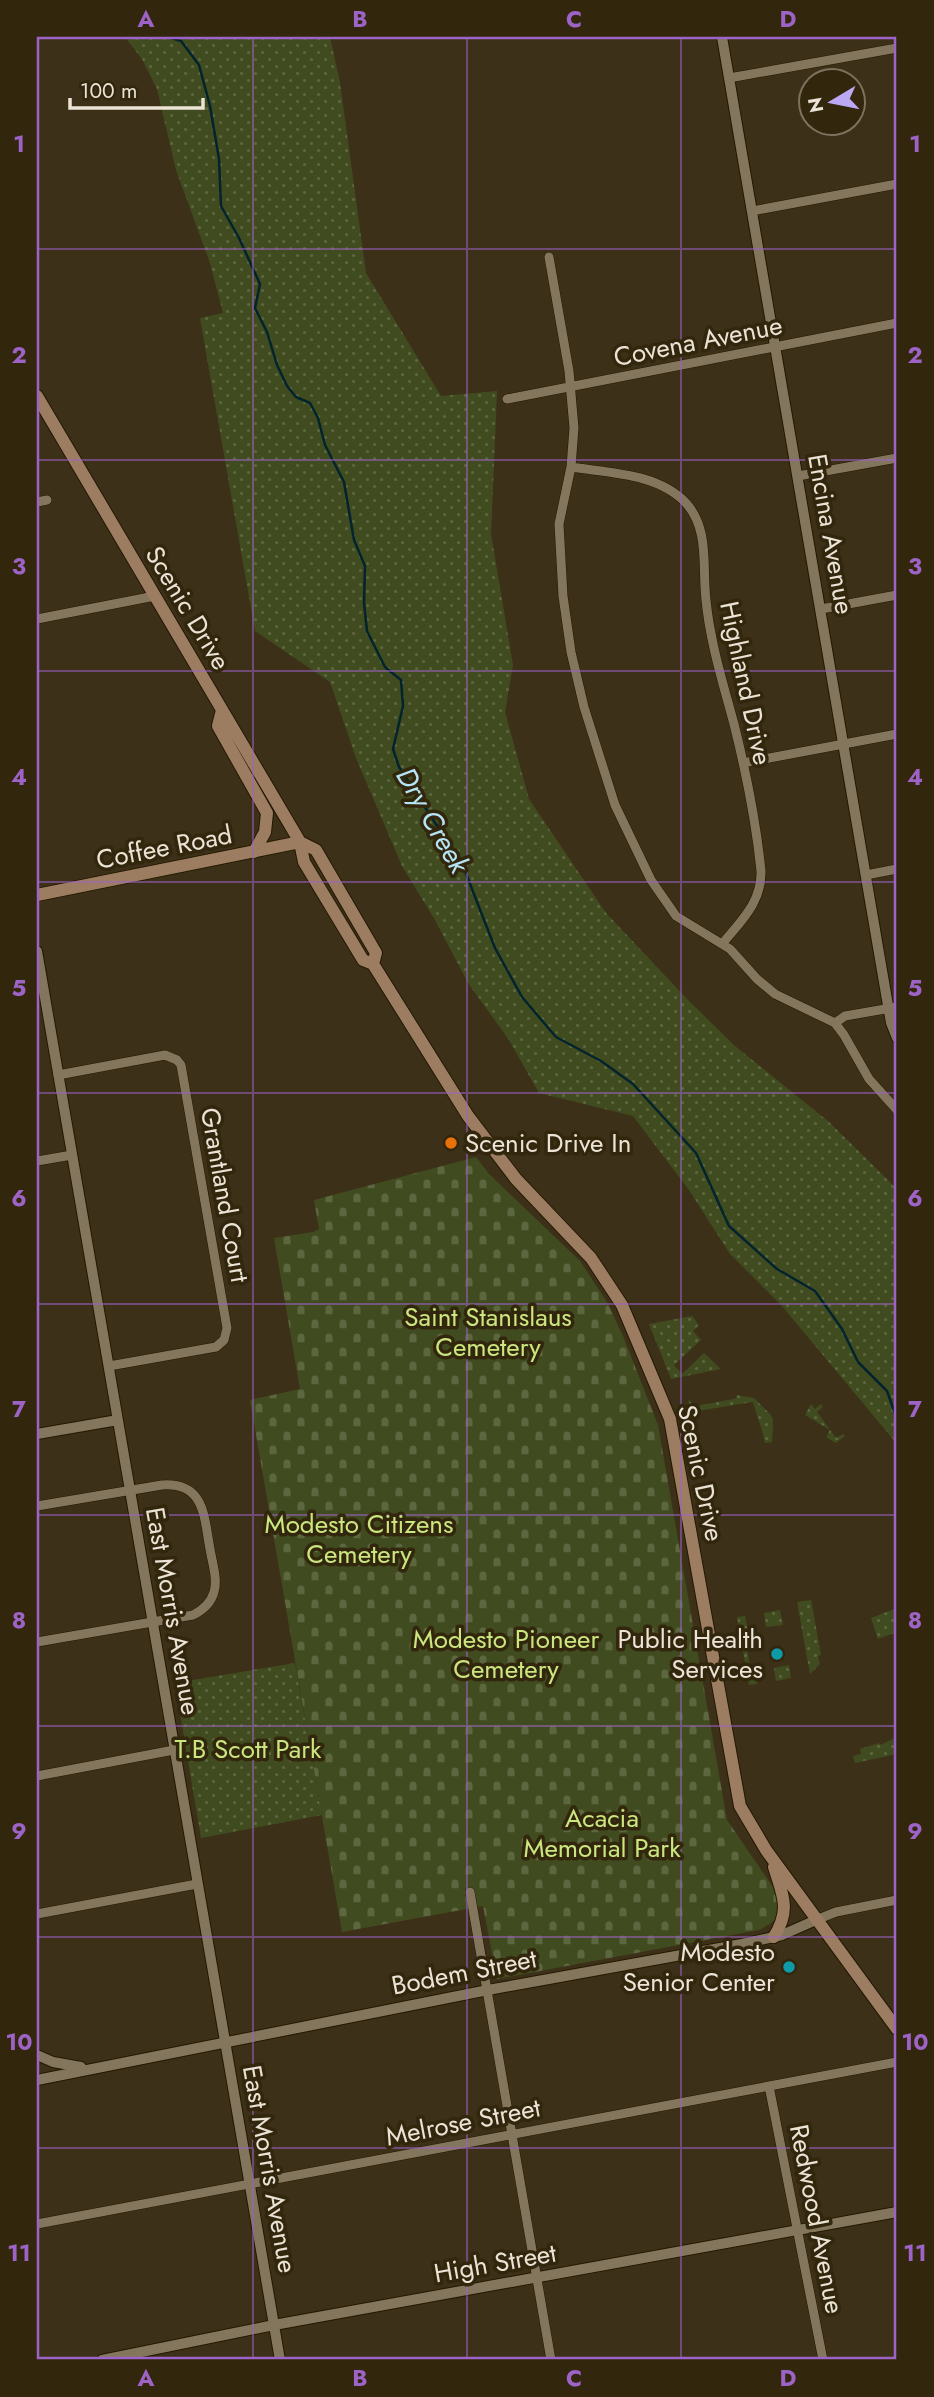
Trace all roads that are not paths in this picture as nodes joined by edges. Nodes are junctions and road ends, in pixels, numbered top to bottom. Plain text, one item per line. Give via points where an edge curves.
1 (722, 37) edge
2 (897, 48) edge
3 (729, 78) junction
4 (897, 184) edge
5 (752, 211) junction
6 (550, 257) dead end
7 (897, 323) edge
8 (776, 347) junction
9 (571, 387) junction
10 (37, 396) edge
11 (507, 399) dead end
12 (897, 458) edge
13 (571, 467) junction
14 (798, 476) junction
15 (47, 500) dead end
16 (37, 502) edge
17 (897, 594) edge
18 (155, 596) junction
19 (821, 609) junction
20 (37, 619) edge
21 (222, 710) junction
22 (897, 734) edge
23 (844, 744) junction
24 (743, 762) junction
25 (300, 842) junction
26 (254, 852) junction
27 (897, 869) edge
28 (866, 875) junction
29 (37, 895) edge
30 (723, 943) junction
31 (37, 951) edge
32 (893, 1007) edge
33 (835, 1023) junction
34 (897, 1038) edge
35 (58, 1075) junction
36 (897, 1110) edge
37 (72, 1155) junction
38 (37, 1161) edge
39 (108, 1366) junction
40 (118, 1420) junction
41 (37, 1434) edge
42 (129, 1490) junction
43 (37, 1506) edge
44 (153, 1623) junction
45 (37, 1642) edge
46 (174, 1750) junction
47 (37, 1776) edge
48 (770, 1857) junction
49 (197, 1884) junction
50 (471, 1892) dead end
51 (897, 1900) edge
52 (37, 1914) edge
53 (816, 1920) junction
54 (774, 1937) junction
55 (488, 1990) junction
56 (897, 2029) edge
57 (225, 2041) junction
58 (37, 2055) edge
59 (897, 2062) edge
60 (87, 2068) junction
61 (37, 2080) edge
62 (769, 2087) junction
63 (512, 2134) junction
64 (249, 2184) junction
65 (897, 2212) edge
66 (37, 2224) edge
67 (797, 2231) junction
68 (537, 2278) junction
69 (274, 2325) junction
70 (102, 2360) edge
71 (279, 2360) edge
72 (551, 2360) edge
73 (823, 2360) edge

1 - 3 street, Encina Avenue
2 - 3 street
3 - 5 street, Encina Avenue
4 - 5 street
5 - 8 street, Encina Avenue
6 - 9 street
7 - 8 street, Covena Avenue
8 - 9 street, Covena Avenue
8 - 14 street, Encina Avenue
9 - 11 street, Covena Avenue
9 - 13 street
10 - 18 main road, Scenic Drive
12 - 14 street
13 - 24 street, Highland Drive via 663,486 695,515 702,536 712,639
13 - 30 street via 559,524 561,575 575,669 597,754 631,840 667,905 685,922
14 - 19 street, Encina Avenue
15 - 16 street
17 - 19 street
18 - 20 street
18 - 21 main road, Scenic Drive
19 - 23 street, Encina Avenue
21 - 25 main road, Scenic Drive
21 - 26 main road via 218,726 267,813 265,832
22 - 23 street
23 - 24 street
23 - 28 street, Encina Avenue
24 - 30 street, Highland Drive via 761,879 754,904
25 - 26 main road, Coffee Road
25 - 48 main road, Scenic Drive via 316,850 376,953 373,964 483,1137 516,1179 586,1251 622,1306 670,1419 738,1799
26 - 29 main road, Coffee Road
27 - 28 street
28 - 32 street, Encina Avenue
30 - 33 street via 771,991
31 - 35 street, East Morris Avenue
32 - 33 street via 845,1016
32 - 34 street, Encina Avenue via 892,1028
33 - 36 street via 869,1079
35 - 37 street, East Morris Avenue
35 - 39 street, Grantland Court via 165,1055 181,1065 227,1328 216,1347
37 - 38 street
37 - 39 street, East Morris Avenue
39 - 40 street, East Morris Avenue
40 - 41 street
40 - 42 street, East Morris Avenue
42 - 43 street
42 - 44 street, East Morris Avenue
42 - 44 street via 180,1486 194,1494 203,1509 215,1582 211,1600 193,1615
44 - 45 street
44 - 46 street, East Morris Avenue
46 - 47 street
46 - 49 street, East Morris Avenue
48 - 53 main road, Scenic Drive
48 - 54 main road via 785,1905
49 - 52 street
49 - 57 street, East Morris Avenue
50 - 55 street
51 - 53 street, Bodem Street
53 - 54 street, Bodem Street
53 - 56 main road, Scenic Drive
54 - 55 street, Bodem Street
55 - 57 street, Bodem Street
55 - 63 street
57 - 60 street, Bodem Street
57 - 64 street, East Morris Avenue
58 - 60 street
59 - 62 street, Melrose Street
60 - 61 street, Bodem Street
62 - 63 street, Melrose Street
62 - 67 street, Redwood Avenue
63 - 64 street, Melrose Street
63 - 68 street
64 - 66 street, Melrose Street
64 - 69 street, East Morris Avenue
65 - 67 street, High Street
67 - 68 street, High Street
67 - 73 street, Redwood Avenue
68 - 69 street, High Street
68 - 72 street
69 - 70 street, High Street
69 - 71 street, East Morris Avenue

